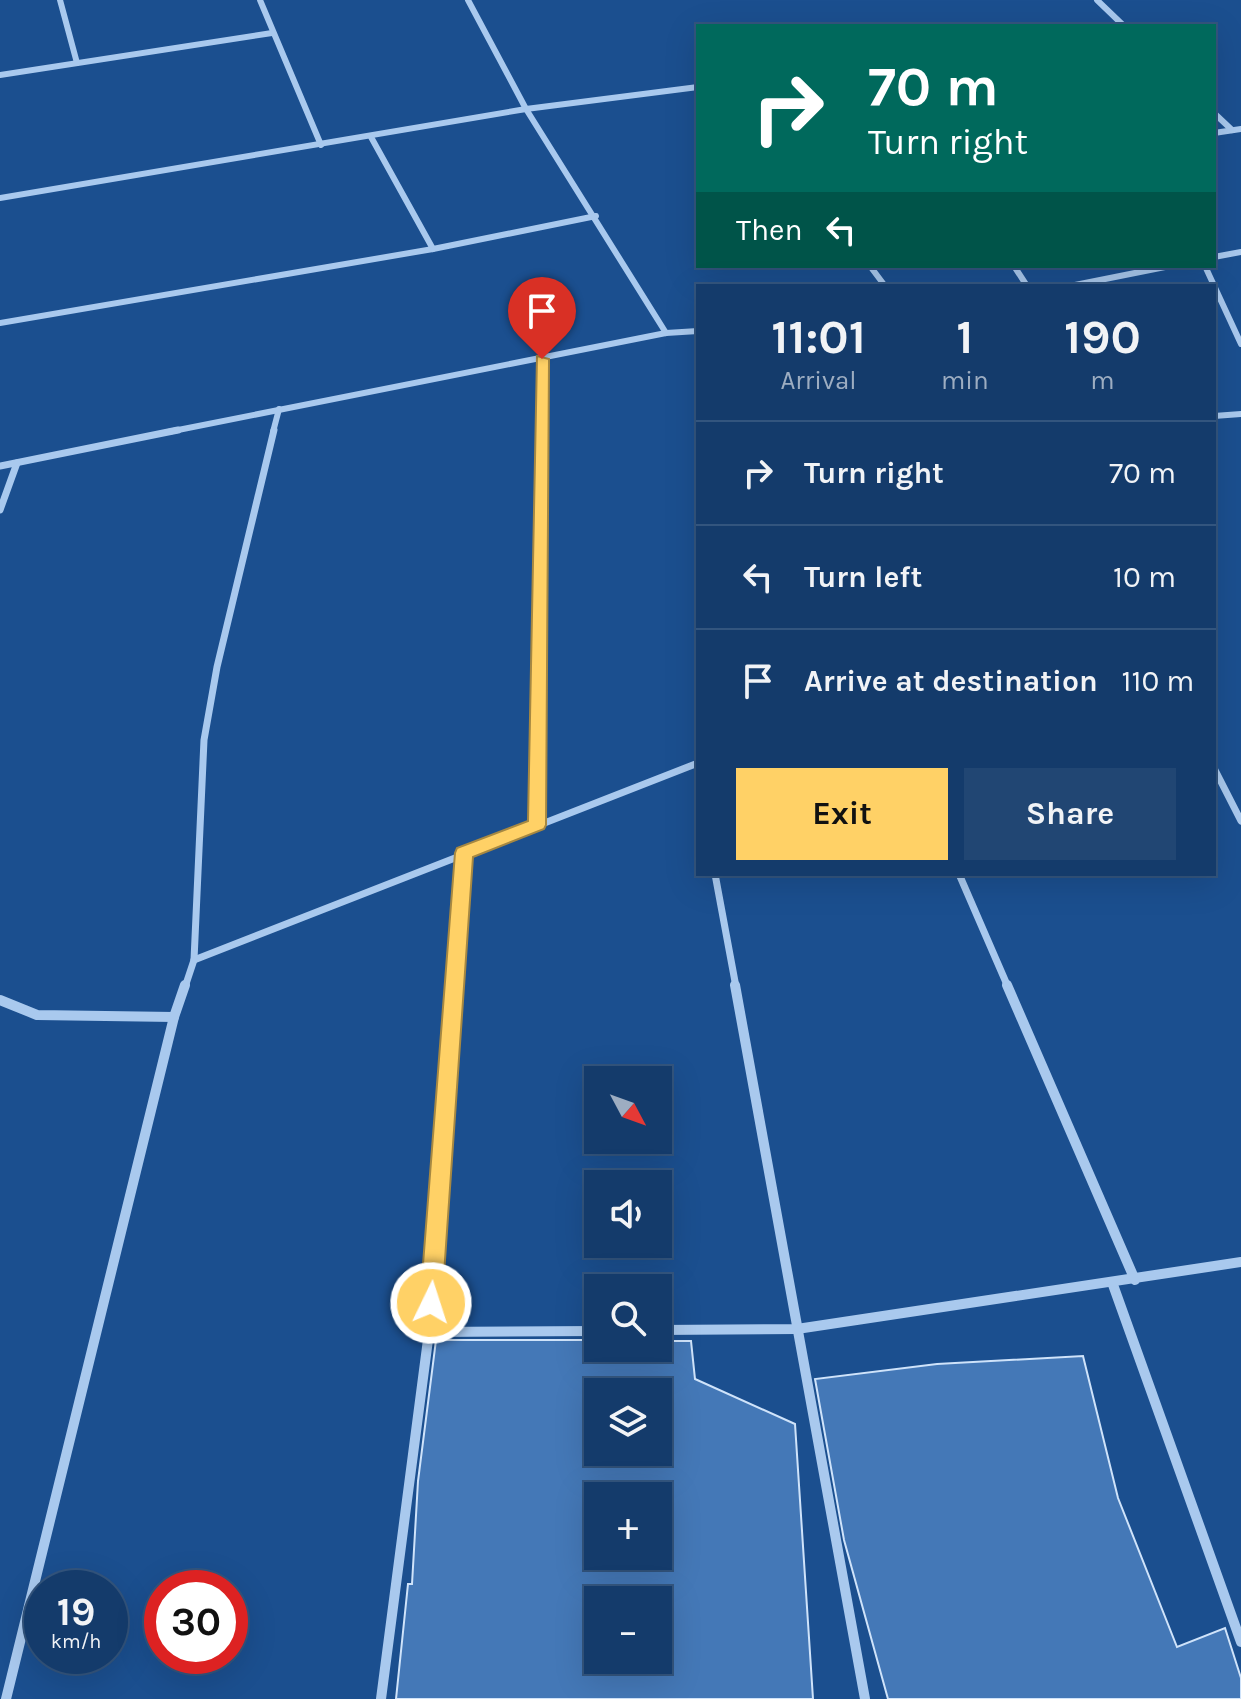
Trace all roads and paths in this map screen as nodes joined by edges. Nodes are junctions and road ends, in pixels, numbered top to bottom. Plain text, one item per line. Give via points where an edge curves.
1 (60, 0) edge
2 (260, 0) edge
3 (468, 0) edge
4 (1097, 0) edge
5 (1122, 24) edge
6 (272, 33) junction
7 (77, 63) junction
8 (0, 75) edge
9 (696, 87) edge
10 (526, 109) junction
11 (1216, 115) edge
12 (1241, 129) edge
13 (1232, 130) junction
14 (1216, 133) edge
15 (371, 137) junction
16 (321, 145) junction
17 (0, 198) edge
18 (596, 216) junction
19 (433, 249) junction
20 (1241, 252) edge
21 (1216, 257) edge
22 (1160, 268) edge
23 (1080, 284) edge
24 (1216, 290) edge
25 (0, 323) edge
26 (696, 331) edge
27 (666, 333) junction
28 (1241, 344) edge
29 (542, 359) junction
30 (279, 409) junction
31 (1241, 414) edge
32 (1216, 416) edge
33 (17, 463) junction
34 (0, 466) edge
35 (0, 510) edge
36 (696, 763) edge
37 (1216, 772) edge
38 (1241, 821) edge
39 (537, 825) junction
40 (464, 853) junction
41 (715, 876) edge
42 (960, 876) edge
43 (194, 960) junction
44 (0, 1000) edge
45 (174, 1017) junction
46 (1241, 1262) edge
47 (1135, 1280) junction
48 (1112, 1282) junction
49 (797, 1329) junction
50 (672, 1330) edge
51 (584, 1331) edge
52 (429, 1332) junction
53 (1241, 1642) edge
54 (6, 1699) edge
55 (381, 1699) edge
56 (865, 1699) edge

1 - 7 street
2 - 6 street
3 - 10 street
4 - 5 street
6 - 7 street
6 - 16 street
7 - 8 street
9 - 10 street
10 - 15 street
10 - 18 street
11 - 13 street
12 - 13 street
13 - 14 street
15 - 16 street
15 - 19 street
16 - 17 street
18 - 19 street
18 - 27 street
19 - 25 street
20 - 21 street
22 - 23 street
24 - 28 street
26 - 27 street
27 - 29 street
29 - 30 street
29 - 39 street
30 - 33 street
30 - 43 street via 204,740
31 - 32 street
33 - 34 street
33 - 35 street
36 - 39 street
37 - 38 street
39 - 40 street
40 - 43 street
40 - 52 street
41 - 49 street
42 - 47 street
43 - 45 street
44 - 45 street via 37,1015
45 - 54 street
46 - 47 street
47 - 48 street
48 - 49 street
48 - 53 street
49 - 50 street
49 - 56 street
51 - 52 street
52 - 55 street

